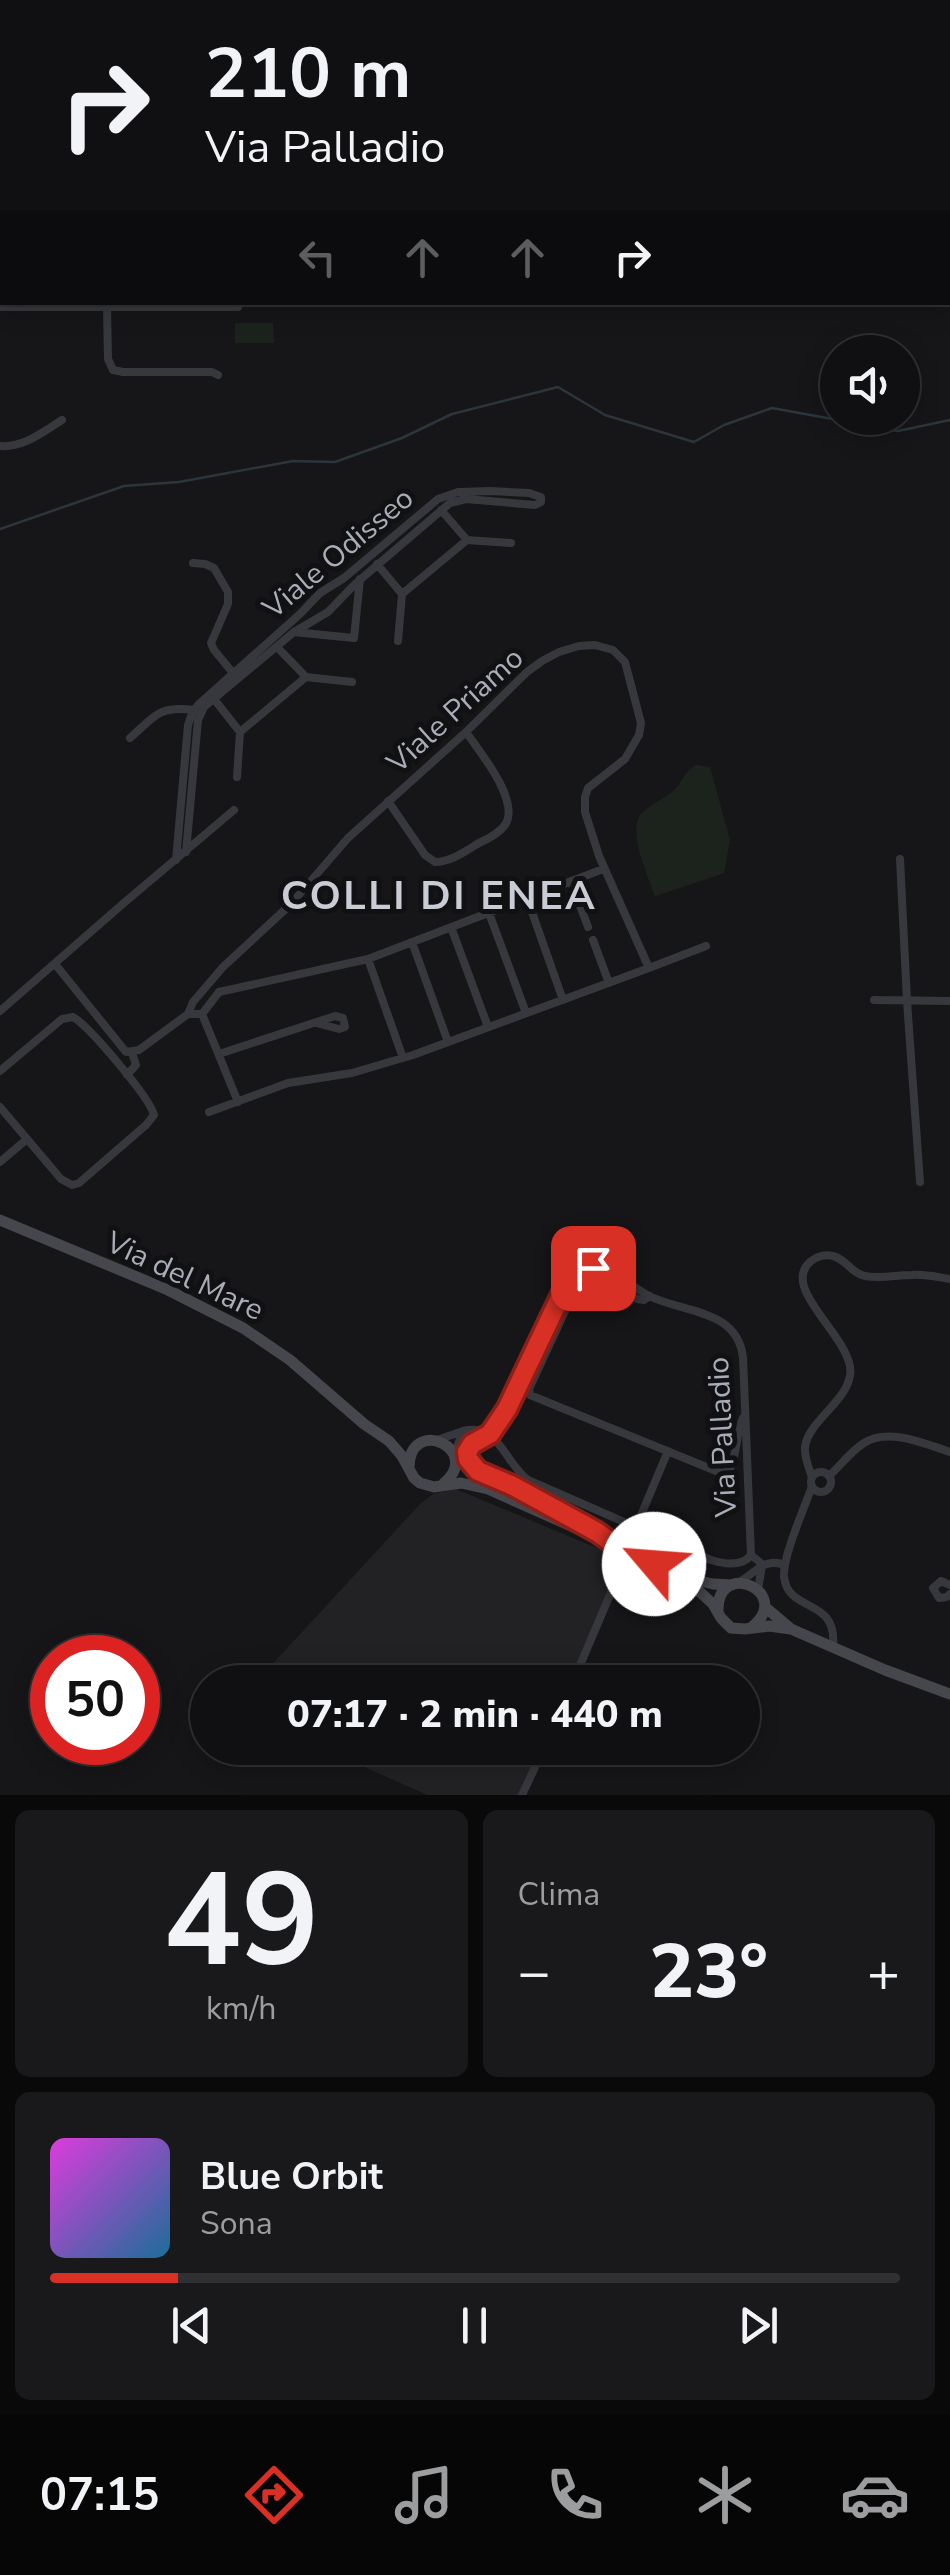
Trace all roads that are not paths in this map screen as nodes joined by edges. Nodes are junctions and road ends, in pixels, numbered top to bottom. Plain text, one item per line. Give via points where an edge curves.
1 (38, 305) edge
2 (238, 305) edge
3 (0, 307) edge
4 (107, 307) junction
5 (218, 376) dead end
6 (62, 420) dead end
7 (0, 446) edge
8 (441, 510) junction
9 (467, 540) junction
10 (386, 543) junction
11 (511, 544) dead end
12 (392, 551) junction
13 (193, 562) dead end
14 (377, 564) junction
15 (360, 580) junction
16 (329, 587) junction
17 (402, 594) junction
18 (340, 600) junction
19 (309, 604) junction
20 (318, 617) junction
21 (294, 632) junction
22 (398, 641) dead end
23 (277, 646) junction
24 (233, 673) junction
25 (306, 677) junction
26 (352, 682) dead end
27 (214, 699) junction
28 (194, 710) junction
29 (240, 732) junction
30 (466, 732) junction
31 (130, 738) dead end
32 (190, 753) junction
33 (237, 777) dead end
34 (388, 801) junction
35 (234, 810) dead end
36 (186, 852) junction
37 (900, 859) dead end
38 (176, 860) junction
39 (603, 868) junction
40 (571, 881) junction
41 (527, 898) junction
42 (489, 913) junction
43 (451, 927) junction
44 (588, 927) dead end
45 (593, 940) dead end
46 (412, 942) junction
47 (706, 946) dead end
48 (368, 959) junction
49 (55, 964) junction
50 (649, 968) junction
51 (211, 981) junction
52 (609, 984) junction
53 (219, 992) junction
54 (562, 1000) junction
55 (874, 1000) dead end
56 (907, 1001) junction
57 (950, 1001) edge
58 (0, 1011) edge
59 (188, 1014) junction
60 (202, 1014) junction
61 (526, 1014) junction
62 (316, 1023) dead end
63 (488, 1027) junction
64 (448, 1042) junction
65 (132, 1053) junction
66 (220, 1054) junction
67 (403, 1058) junction
68 (0, 1071) edge
69 (127, 1076) junction
70 (238, 1102) junction
71 (0, 1107) edge
72 (209, 1112) dead end
73 (26, 1139) junction
74 (0, 1162) edge
75 (920, 1182) dead end
76 (0, 1220) edge
77 (950, 1279) edge
78 (650, 1296) junction
79 (745, 1414) junction
80 (463, 1431) junction
81 (490, 1434) junction
82 (382, 1436) junction
83 (437, 1440) junction
84 (422, 1442) junction
85 (668, 1451) junction
86 (950, 1452) edge
87 (455, 1459) junction
88 (409, 1468) junction
89 (830, 1476) junction
90 (443, 1484) junction
91 (813, 1484) junction
92 (488, 1489) junction
93 (636, 1527) junction
94 (622, 1549) junction
95 (750, 1557) junction
96 (762, 1564) junction
97 (785, 1565) junction
98 (682, 1577) junction
99 (740, 1581) junction
100 (950, 1585) edge
101 (758, 1590) junction
102 (950, 1594) edge
103 (765, 1607) junction
104 (718, 1612) junction
105 (752, 1627) junction
106 (791, 1629) junction
107 (834, 1647) junction
108 (579, 1665) edge
109 (950, 1694) edge
110 (536, 1765) edge
111 (522, 1795) edge

1 - 3 street
1 - 4 street
2 - 4 street
4 - 5 street via 114,370
6 - 7 street via 22,444
8 - 9 street
8 - 10 street, Viale Odisseo via 462,500 542,500 536,494 452,493
8 - 12 street, Viale Odisseo
9 - 11 street
9 - 17 street
10 - 12 street
10 - 16 street, Viale Odisseo
12 - 14 street, Viale Odisseo
13 - 24 street via 214,568 228,592 211,643
14 - 15 street, Viale Odisseo
14 - 17 street
15 - 18 street, Viale Odisseo
15 - 21 street via 354,638
16 - 18 street
16 - 19 street, Viale Odisseo
17 - 22 street
18 - 20 street, Viale Odisseo
19 - 20 street
19 - 24 street, Viale Odisseo
20 - 21 street, Viale Odisseo
21 - 23 street, Viale Odisseo
23 - 25 street
23 - 27 street, Viale Odisseo
24 - 28 street, Viale Odisseo
25 - 26 street
25 - 29 street
27 - 29 street
27 - 32 street, Viale Odisseo via 198,716
28 - 31 street via 164,709
28 - 32 street, Viale Odisseo
29 - 33 street
30 - 34 street, Viale Priamo
30 - 34 street via 501,786 508,811 503,827 435,862
30 - 39 street, Viale Priamo via 550,656 588,645 618,653 641,723 622,762 586,795 586,819
32 - 36 street, Viale Odisseo
32 - 38 street, Viale Odisseo
34 - 51 street, Viale Priamo
35 - 36 street
36 - 38 street
37 - 56 street
38 - 49 street
39 - 40 street
39 - 50 street
40 - 41 street
40 - 44 street
41 - 42 street
41 - 54 street
42 - 43 street
42 - 61 street
43 - 46 street
43 - 63 street
45 - 52 street
46 - 48 street
46 - 64 street
47 - 50 street
48 - 53 street
48 - 67 street
49 - 58 street
49 - 65 street via 121,1049
50 - 52 street
51 - 53 street
51 - 59 street, Viale Priamo
52 - 54 street
53 - 60 street
54 - 61 street
55 - 56 street
56 - 57 street
56 - 75 street
59 - 60 street
59 - 65 street, Viale Priamo
60 - 66 street
61 - 63 street
62 - 66 street
63 - 64 street
64 - 67 street
65 - 69 street via 136,1065
66 - 70 street
67 - 70 street
68 - 69 street via 71,1016
69 - 73 street via 154,1110 153,1118 78,1184 62,1180
70 - 72 street
71 - 73 street
73 - 74 street
76 - 82 main road, Via del Mare via 230,1320
77 - 91 street via 864,1276 828,1255 806,1268 805,1291 850,1368 845,1389 806,1441
78 - 79 street, Via Palladio via 714,1317 734,1333 742,1352
78 - 81 street, Via Palladio via 602,1269 573,1277
78 - 85 street via 638,1299 596,1278 580,1284 529,1393
79 - 85 street via 726,1472
79 - 95 street, Via Palladio
80 - 81 street
80 - 83 street
80 - 87 street
81 - 93 street via 524,1478
81 - 94 street, Via Palladio via 469,1448 472,1466
82 - 84 main road
82 - 88 main road, Via del Mare
83 - 84 main road
83 - 87 main road, Via del Mare
84 - 88 main road via 411,1452
85 - 93 street
86 - 89 street via 876,1437
87 - 90 main road
87 - 92 main road, Via del Mare
88 - 90 main road, Via del Mare via 420,1483
89 - 91 street via 822,1472
89 - 91 street via 824,1491
90 - 92 main road, Via del Mare
91 - 97 street
92 - 94 main road, Via del Mare
93 - 95 street via 714,1561
94 - 98 main road, Via del Mare
94 - 108 street
95 - 96 street, Via Palladio
95 - 99 street
96 - 97 street
96 - 99 street
96 - 101 street
97 - 107 street via 790,1592 830,1622
98 - 99 main road, Via del Mare
98 - 104 main road, Via del Mare
99 - 101 main road
99 - 104 main road via 720,1596
100 - 102 street via 940,1581 934,1588 939,1598
101 - 103 main road
103 - 105 main road
103 - 106 main road
104 - 105 main road via 732,1628
105 - 106 main road
106 - 107 main road
107 - 109 main road
110 - 111 street

